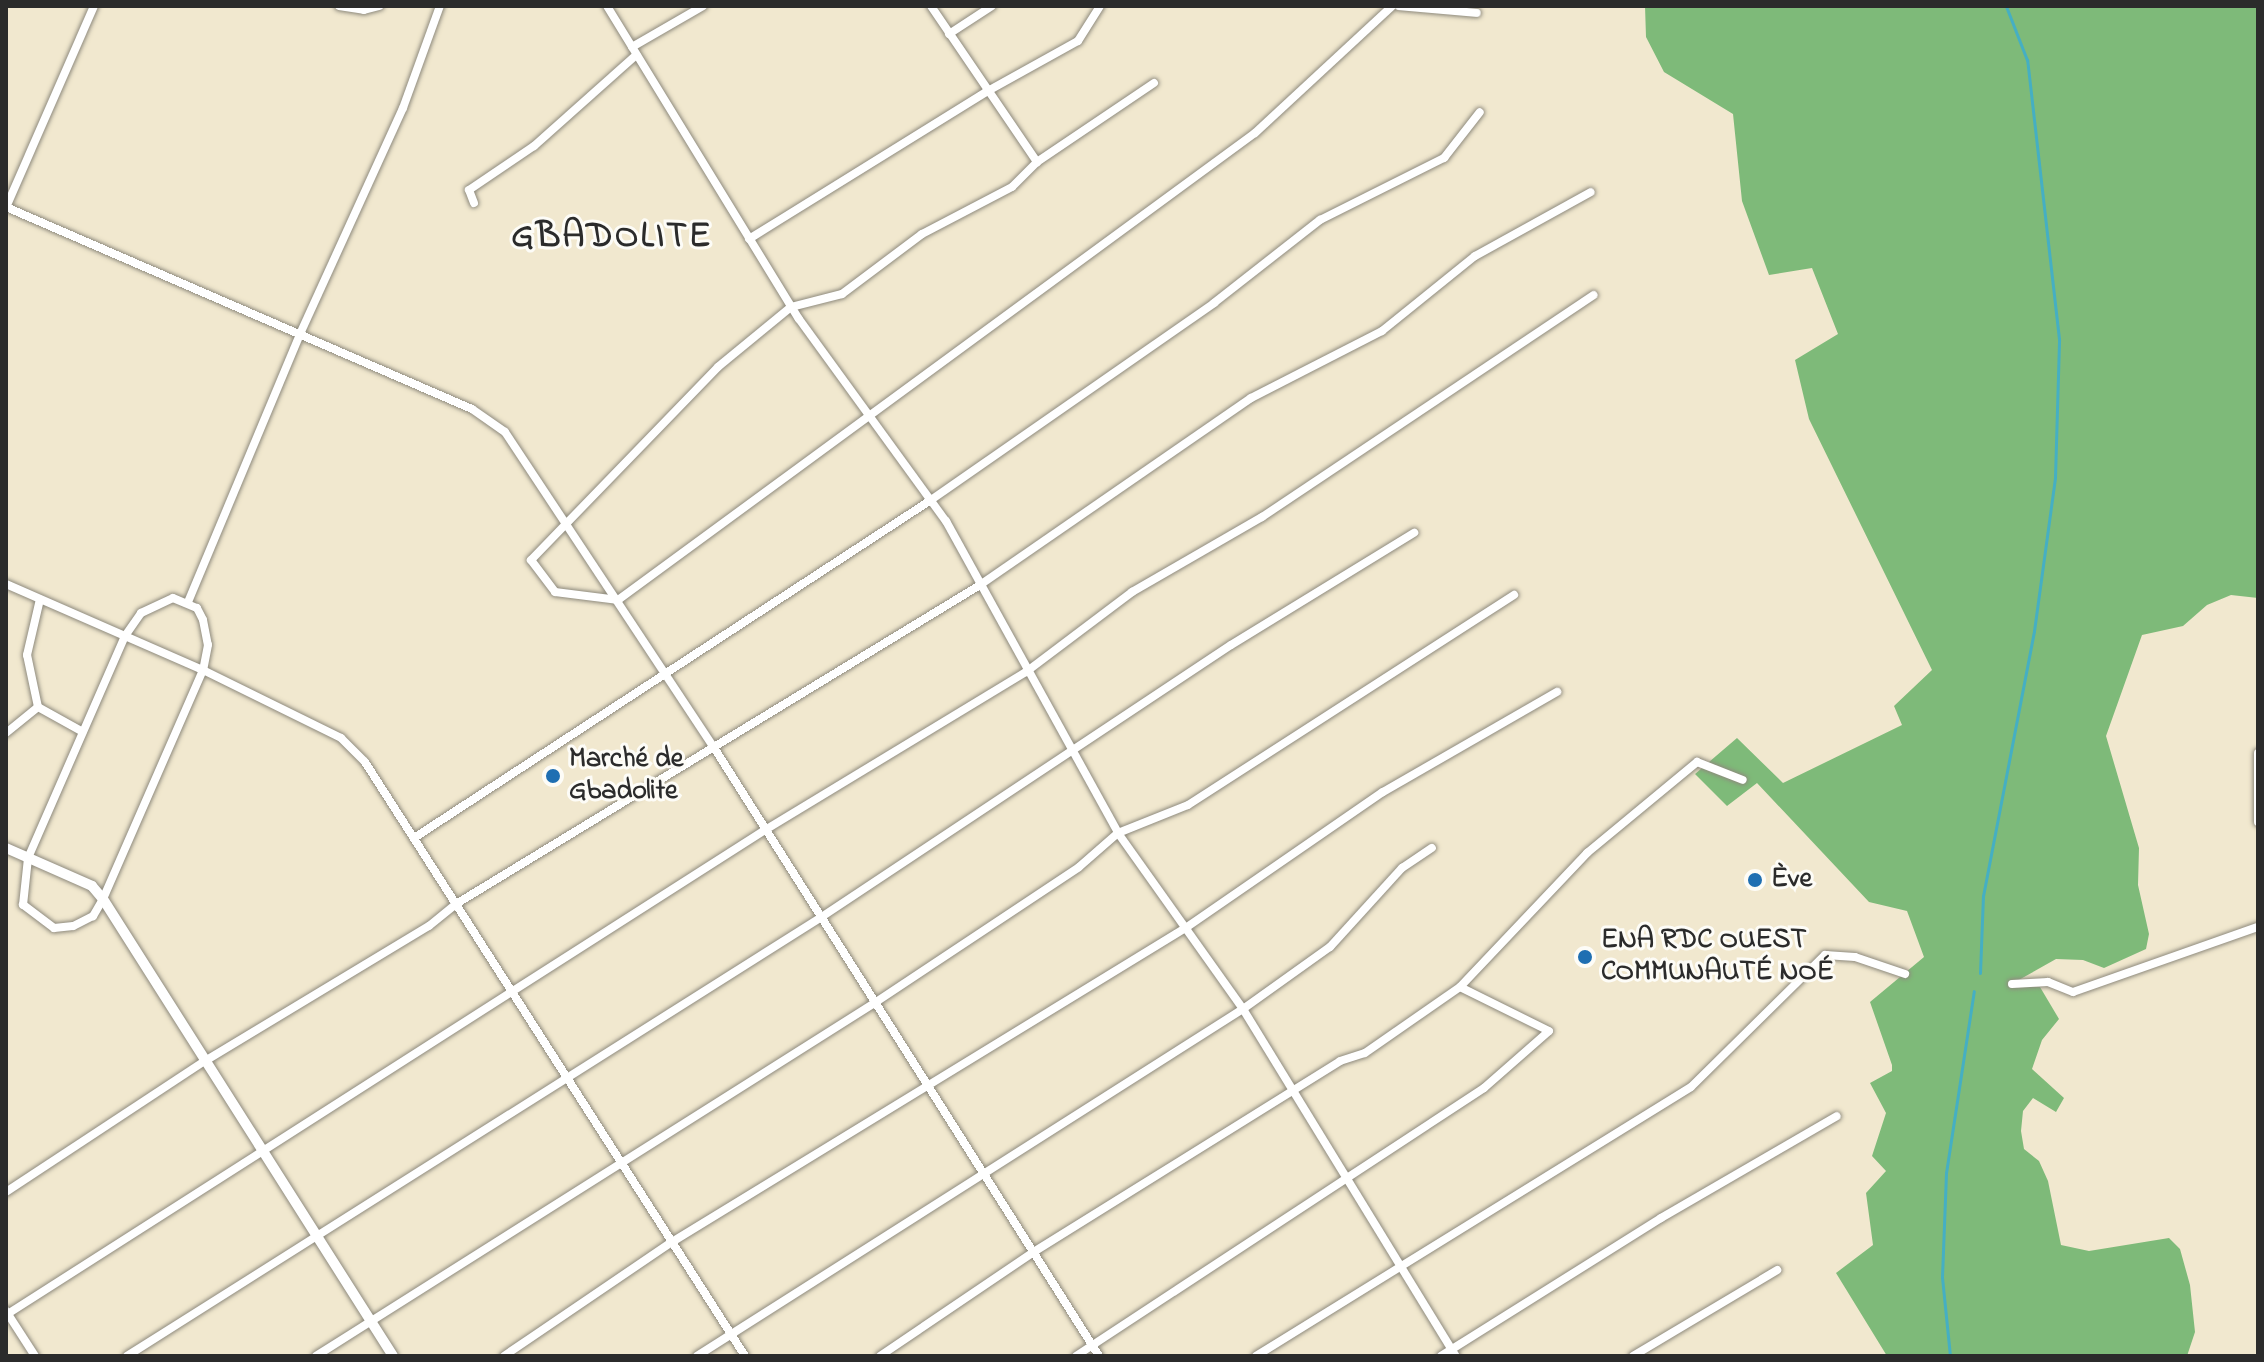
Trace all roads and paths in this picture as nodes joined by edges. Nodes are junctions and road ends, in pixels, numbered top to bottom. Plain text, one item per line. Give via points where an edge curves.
1 (94, 6) edge
2 (339, 6) edge
3 (379, 6) edge
4 (440, 6) edge
5 (607, 6) edge
6 (703, 6) edge
7 (931, 6) edge
8 (992, 6) edge
9 (1100, 6) edge
10 (1392, 6) edge
11 (1399, 6) edge
12 (1477, 13) dead end
13 (949, 34) junction
14 (634, 51) junction
15 (1154, 83) dead end
16 (986, 92) junction
17 (1480, 112) dead end
18 (1037, 162) junction
19 (1591, 192) dead end
20 (474, 203) dead end
21 (749, 239) junction
22 (1594, 295) dead end
23 (791, 307) junction
24 (300, 334) junction
25 (871, 417) junction
26 (931, 500) junction
27 (566, 519) junction
28 (1414, 533) dead end
29 (6, 584) edge
30 (980, 585) junction
31 (1514, 595) dead end
32 (40, 599) junction
33 (618, 600) junction
34 (188, 602) junction
35 (125, 636) junction
36 (203, 670) junction
37 (1026, 672) junction
38 (666, 673) junction
39 (1557, 692) dead end
40 (38, 707) junction
41 (83, 732) junction
42 (6, 733) edge
43 (713, 746) junction
44 (1072, 752) junction
45 (2258, 753) edge
46 (1743, 780) dead end
47 (2258, 822) edge
48 (765, 830) junction
49 (1118, 833) junction
50 (414, 838) junction
51 (6, 848) edge
52 (1432, 848) dead end
53 (28, 858) junction
54 (103, 899) junction
55 (456, 904) junction
56 (820, 918) junction
57 (1187, 927) junction
58 (2258, 927) edge
59 (1905, 974) dead end
60 (2012, 984) dead end
61 (1460, 987) junction
62 (512, 993) junction
63 (873, 1004) junction
64 (1243, 1009) junction
65 (205, 1061) junction
66 (565, 1074) junction
67 (926, 1089) junction
68 (1292, 1089) junction
69 (1837, 1116) dead end
70 (262, 1150) junction
71 (622, 1163) junction
72 (980, 1175) junction
73 (1346, 1178) junction
74 (6, 1192) edge
75 (317, 1237) junction
76 (672, 1242) junction
77 (1032, 1253) junction
78 (1777, 1270) dead end
79 (1399, 1272) junction
80 (7, 1313) edge
81 (370, 1321) junction
82 (731, 1334) junction
83 (1093, 1346) junction
84 (1454, 1353) edge
85 (35, 1356) edge
86 (127, 1356) edge
87 (316, 1356) edge
88 (393, 1356) edge
89 (504, 1356) edge
90 (697, 1356) edge
91 (745, 1356) edge
92 (880, 1356) edge
93 (1076, 1356) edge
94 (1099, 1356) edge
95 (1256, 1356) edge
96 (1441, 1356) edge
97 (1633, 1356) edge

1 - 24 street via 6,207
2 - 3 street
4 - 24 street via 403,108
5 - 14 street
6 - 14 street
7 - 13 street
8 - 13 street
9 - 16 street via 1078,41
10 - 25 street via 1255,133
11 - 12 street
13 - 16 street
14 - 20 street via 534,146 469,190
14 - 21 street
15 - 18 street
16 - 18 street
16 - 21 street
17 - 26 street via 1444,158 1320,220 1214,303
18 - 23 street via 1012,187 922,234 842,294
19 - 30 street via 1475,256 1382,331 1251,398
21 - 23 street
22 - 37 street via 1262,517 1132,592
23 - 25 street
23 - 27 street via 718,367
24 - 27 street via 472,409 494,424 528,460
24 - 34 street
25 - 26 street
25 - 33 street
26 - 30 street
26 - 38 street
27 - 33 street
27 - 33 street via 531,560 555,592
28 - 44 street via 1231,645
29 - 32 street
30 - 37 street
30 - 43 street
31 - 49 street via 1188,805
32 - 35 street
32 - 40 street via 27,655
33 - 38 street
34 - 35 street via 157,602
34 - 36 street via 203,620 208,645
35 - 36 street
35 - 41 street
36 - 50 street via 341,738 365,762
36 - 54 street
37 - 44 street
37 - 48 street
38 - 43 street
38 - 50 street
39 - 57 street via 1383,792
40 - 41 street
40 - 42 street
41 - 53 street
43 - 48 street
43 - 55 street
44 - 49 street
44 - 56 street
45 - 47 street
46 - 61 street via 1697,762 1587,853
48 - 56 street
48 - 62 street
49 - 57 street
49 - 63 street via 1079,867
50 - 55 street
51 - 53 street
52 - 64 street via 1402,868 1330,947
53 - 54 street via 92,886
53 - 54 street via 23,905 54,928 93,916
54 - 65 street
55 - 62 street
55 - 65 street via 305,1006
56 - 63 street
56 - 66 street
57 - 64 street
57 - 67 street
58 - 60 street via 2073,992 2048,982
59 - 79 street via 1855,957 1825,955 1691,1087
61 - 68 street via 1365,1053
61 - 73 street via 1549,1031 1484,1088
62 - 66 street
62 - 70 street
63 - 67 street
63 - 71 street
64 - 68 street
64 - 72 street
65 - 70 street
65 - 74 street
66 - 71 street
66 - 75 street
67 - 72 street
67 - 76 street
68 - 73 street
68 - 77 street
69 - 84 street via 1661,1218
70 - 75 street
70 - 80 street
71 - 76 street
71 - 81 street
72 - 77 street
72 - 82 street
73 - 79 street
73 - 83 street
75 - 81 street
75 - 86 street
76 - 82 street
76 - 89 street
77 - 83 street
77 - 92 street
78 - 97 street
79 - 84 street
79 - 95 street
80 - 85 street
81 - 87 street
81 - 88 street
82 - 90 street
82 - 91 street
83 - 93 street
83 - 94 street
84 - 96 street

